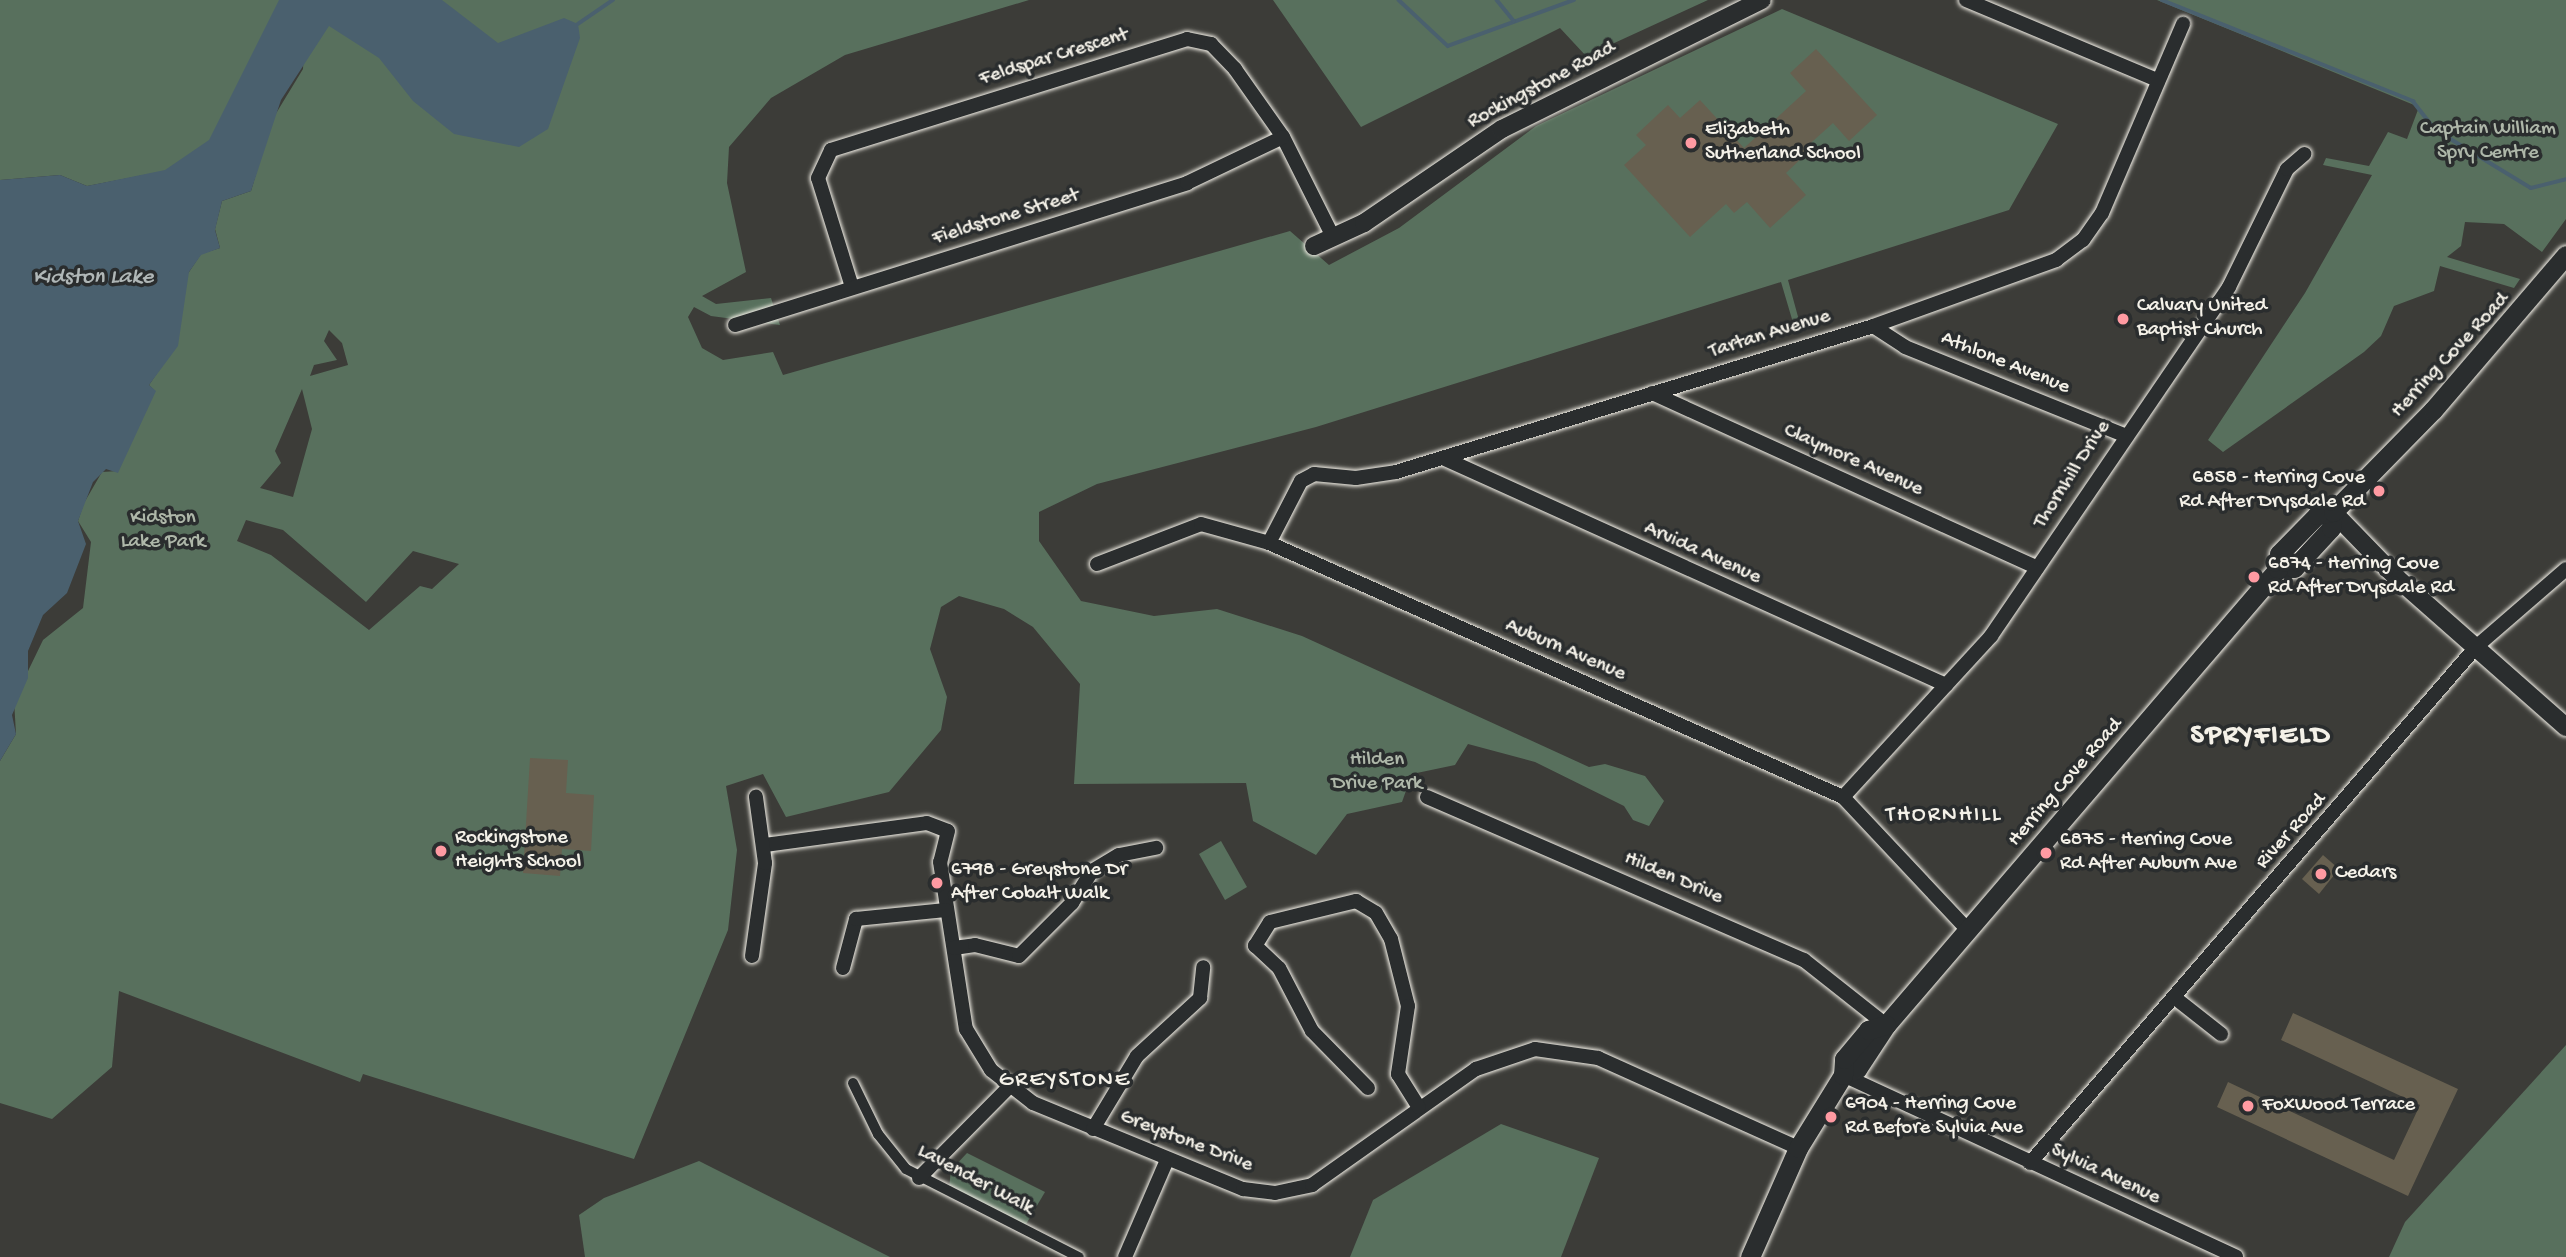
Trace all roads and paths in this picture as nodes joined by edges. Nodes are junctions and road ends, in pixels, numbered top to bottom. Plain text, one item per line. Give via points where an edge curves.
1 (1762, 0) edge
2 (1966, 0) edge
3 (2183, 24) dead end
4 (2157, 80) junction
5 (1283, 137) junction
6 (2304, 154) dead end
7 (1333, 237) junction
8 (1314, 246) dead end
9 (2566, 255) edge
10 (852, 288) junction
11 (735, 325) dead end
12 (1874, 326) junction
13 (1652, 393) junction
14 (2124, 436) junction
15 (1443, 458) junction
16 (2333, 512) junction
17 (1269, 543) junction
18 (1097, 564) dead end
19 (2037, 568) junction
20 (2566, 569) edge
21 (2476, 647) junction
22 (1946, 685) junction
23 (2566, 727) edge
24 (756, 797) dead end
25 (1427, 797) dead end
26 (1843, 797) junction
27 (765, 845) junction
28 (1156, 848) dead end
29 (946, 910) junction
30 (1969, 932) junction
31 (954, 948) junction
32 (752, 956) dead end
33 (1203, 967) dead end
34 (843, 968) dead end
35 (2174, 997) junction
36 (1886, 1025) junction
37 (2221, 1034) dead end
38 (1843, 1075) junction
39 (853, 1083) dead end
40 (1011, 1085) junction
41 (1368, 1088) dead end
42 (1419, 1107) junction
43 (1093, 1129) junction
44 (1798, 1148) junction
45 (1167, 1160) junction
46 (2030, 1163) junction
47 (919, 1178) junction
48 (1079, 1257) edge
49 (1125, 1257) edge
50 (1750, 1257) edge
51 (2236, 1257) edge

1 - 7 street, Rockingstone Road via 1502,129
2 - 4 street
3 - 4 street, Tartan Avenue
4 - 12 street, Tartan Avenue via 2102,213 2075,247 2050,263
5 - 7 street, Feldspar Crescent
5 - 10 street, Fieldstone Street via 1187,183
5 - 10 street, Feldspar Crescent via 1223,55 1193,39 838,147 823,158 818,178
6 - 14 street, Thornhill Drive via 2287,169 2229,287
7 - 8 street, Rockingstone Road
9 - 16 main road, Herring Cove Road via 2477,362
10 - 11 street, Fieldstone Street
12 - 13 street, Tartan Avenue
12 - 14 street, Athlone Avenue via 1905,347
13 - 15 street, Tartan Avenue
13 - 19 street, Claymore Avenue
14 - 19 street, Thornhill Drive
15 - 17 street, Tartan Avenue via 1370,477 1309,475
15 - 22 street, Arvida Avenue
16 - 21 street
16 - 30 main road, Herring Cove Road via 2331,528 2302,559 2278,569
17 - 18 street, Auburn Avenue via 1201,524
17 - 26 street, Auburn Avenue
19 - 22 street, Thornhill Drive via 1991,636
20 - 21 street, River Road
21 - 23 street
21 - 35 street, River Road
22 - 26 street, Thornhill Drive
24 - 27 street
25 - 36 street, Hilden Drive via 1804,960
26 - 30 street, Auburn Avenue
27 - 29 street, Greystone Drive via 939,824 948,831 940,862
27 - 32 street
28 - 31 street via 1130,851 1097,867 1019,956 975,945
29 - 31 street, Greystone Drive
29 - 34 street via 856,919
30 - 36 main road, Herring Cove Road
31 - 40 street, Greystone Drive via 966,1029 991,1070
33 - 43 street via 1200,998 1137,1056
35 - 37 street
35 - 46 street, River Road
36 - 38 main road, Herring Cove Road via 1868,1030 1844,1059
38 - 44 main road, Herring Cove Road
38 - 46 street, Sylvia Avenue
39 - 47 street, Lavender Walk via 889,1153
40 - 43 street, Greystone Drive via 1033,1103
40 - 47 street
41 - 42 street via 1312,1031 1279,968 1255,946 1270,922 1356,901 1376,913 1391,939 1408,1006 1398,1074
42 - 44 street, Greystone Drive via 1494,1060 1558,1049 1598,1058
42 - 45 street, Greystone Drive via 1329,1175 1290,1191 1243,1189
43 - 45 street, Greystone Drive
44 - 50 main road, Herring Cove Road
45 - 49 street
46 - 51 street, Sylvia Avenue
47 - 48 street, Lavender Walk

